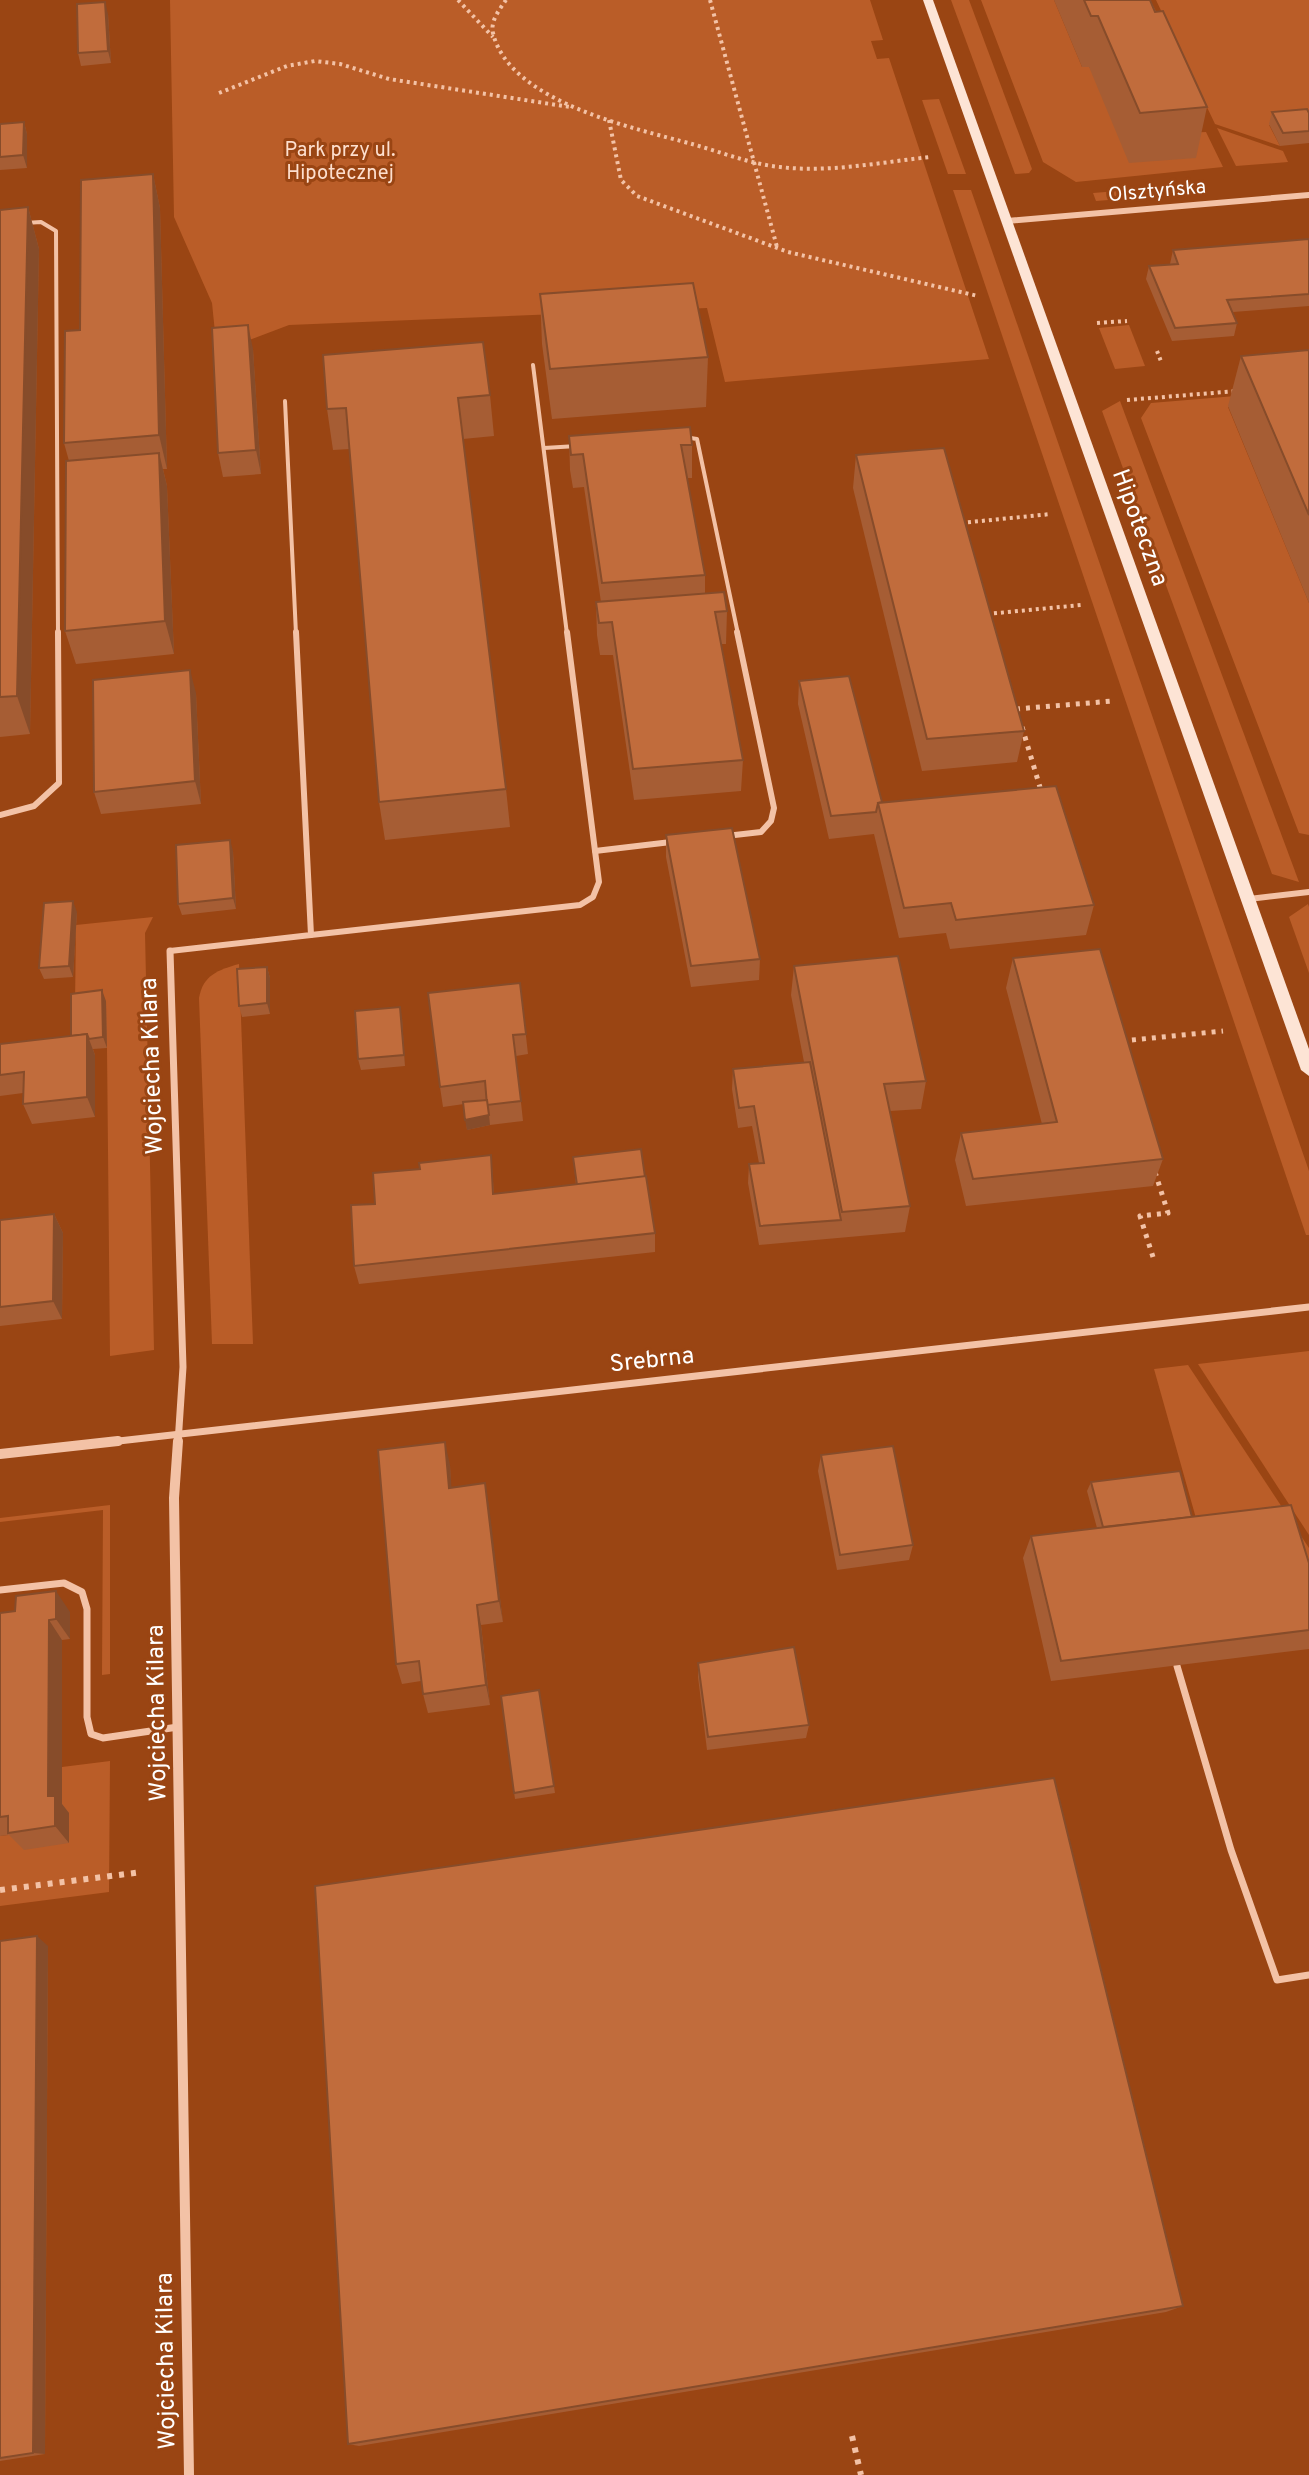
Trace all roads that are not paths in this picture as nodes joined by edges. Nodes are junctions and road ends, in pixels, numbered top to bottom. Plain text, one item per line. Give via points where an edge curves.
1 (928, 0) edge
2 (1309, 195) edge
3 (1007, 221) junction
4 (14, 224) edge
5 (533, 365) dead end
6 (285, 401) dead end
7 (673, 437) edge
8 (587, 445) edge
9 (544, 448) junction
10 (0, 815) edge
11 (716, 837) edge
12 (686, 840) edge
13 (595, 851) junction
14 (1309, 892) edge
15 (1249, 899) junction
16 (311, 935) junction
17 (170, 951) joint
18 (1309, 1070) edge
19 (1309, 1307) edge
20 (178, 1434) junction
21 (0, 1454) edge
22 (0, 1590) edge
23 (1177, 1666) edge
24 (178, 1727) junction
25 (1309, 1975) edge
26 (189, 2475) edge

1 - 3 street, Hipoteczna
2 - 3 street, Olsztyńska
3 - 15 street, Hipoteczna
4 - 10 lane via 41,222 56,231 59,783 43,804
5 - 9 lane
6 - 16 lane
7 - 11 lane via 697,439 774,808 761,832
8 - 9 lane
9 - 13 lane
12 - 13 lane
13 - 16 lane via 599,882 593,897 580,905
14 - 15 lane
15 - 18 street, Hipoteczna
16 - 17 lane
17 - 20 street, Wojciecha Kilara via 183,1367
19 - 20 street, Srebrna
20 - 21 street, Srebrna
20 - 24 street, Wojciecha Kilara
22 - 24 lane via 64,1583 82,1592 91,1734 103,1738
23 - 25 lane via 1231,1850 1277,1980
24 - 26 street, Wojciecha Kilara

